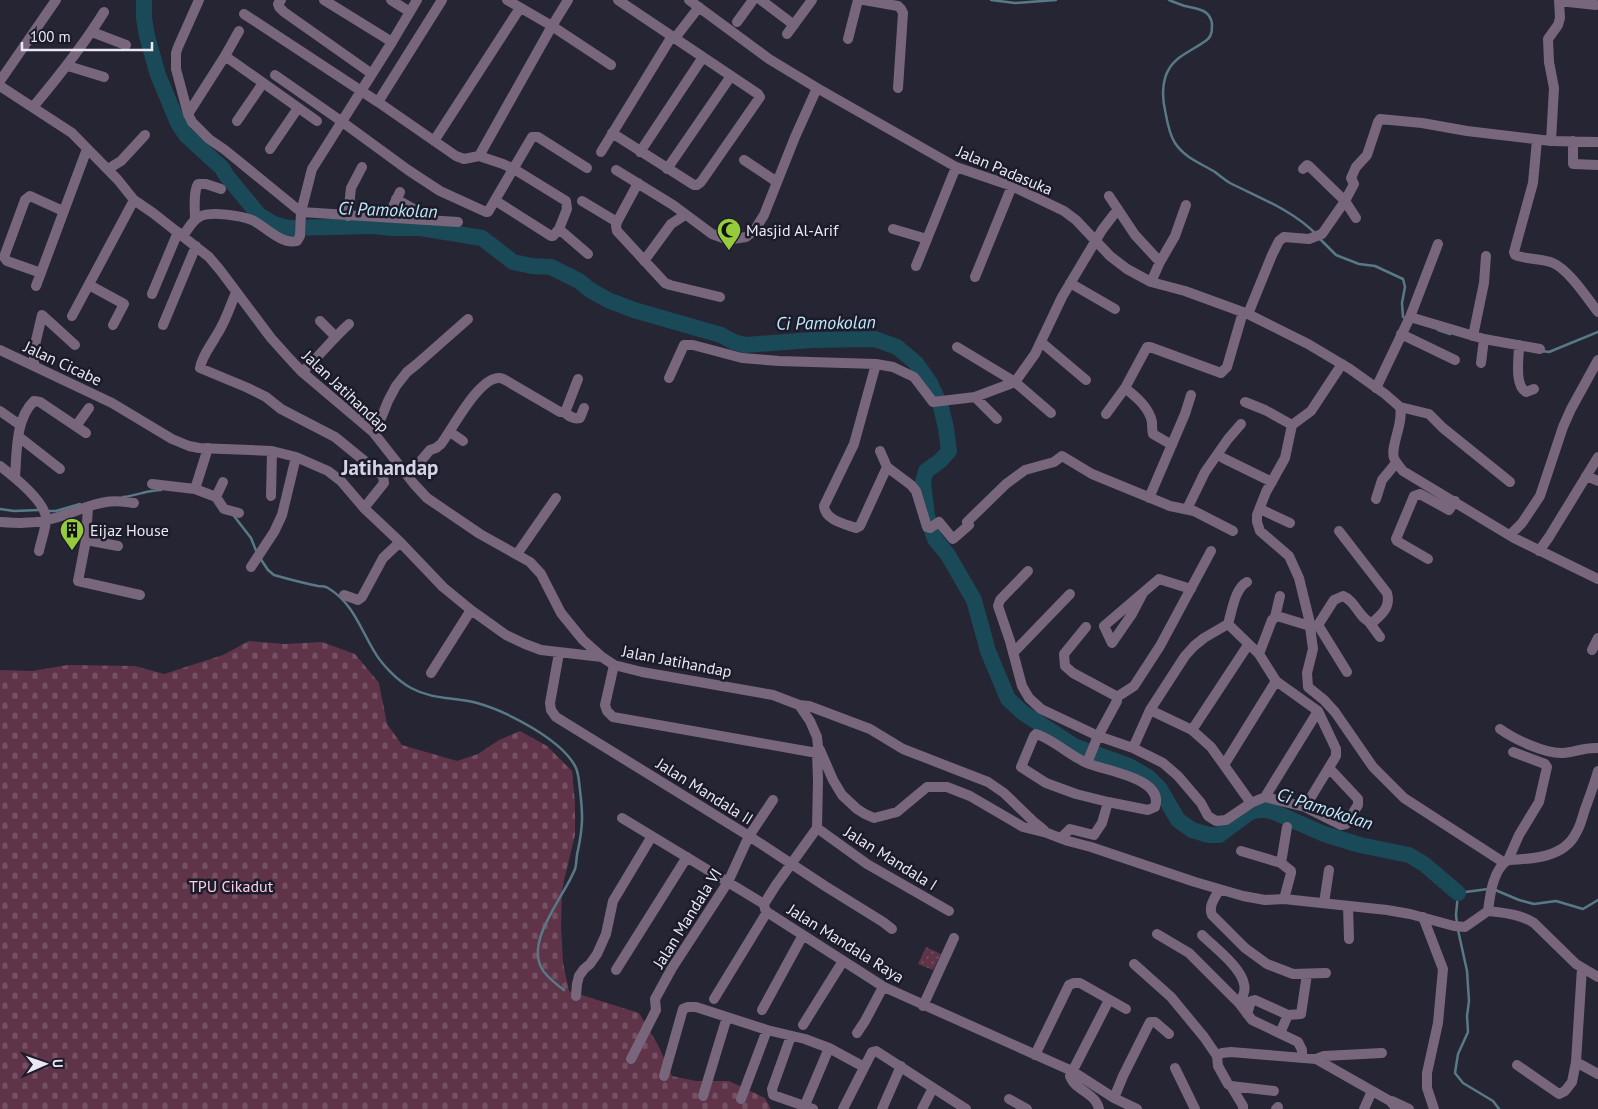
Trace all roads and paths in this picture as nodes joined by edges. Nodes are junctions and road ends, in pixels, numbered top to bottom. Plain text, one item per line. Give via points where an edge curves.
1 (56, 0) edge
2 (199, 0) edge
3 (281, 0) edge
4 (324, 0) edge
5 (391, 0) edge
6 (417, 0) edge
7 (442, 0) edge
8 (507, 0) edge
9 (568, 0) edge
10 (618, 0) edge
11 (689, 0) edge
12 (753, 0) edge
13 (761, 0) edge
14 (812, 0) edge
15 (858, 0) edge
16 (864, 0) edge
17 (1559, 0) edge
18 (1596, 5) dead end
19 (699, 7) junction
20 (520, 8) junction
21 (104, 12) dead end
22 (410, 12) junction
23 (244, 14) dead end
24 (737, 22) dead end
25 (794, 25) junction
26 (552, 26) junction
27 (239, 31) dead end
28 (92, 32) junction
29 (787, 34) dead end
30 (674, 37) junction
31 (848, 39) dead end
32 (392, 42) junction
33 (126, 45) dead end
34 (225, 56) junction
35 (703, 57) junction
36 (611, 65) dead end
37 (68, 66) junction
38 (372, 74) junction
39 (275, 76) dead end
40 (731, 76) junction
41 (104, 77) dead end
42 (0, 81) edge
43 (263, 83) junction
44 (0, 86) edge
45 (817, 88) junction
46 (898, 88) dead end
47 (360, 91) junction
48 (378, 102) junction
49 (33, 107) junction
50 (298, 108) junction
51 (188, 114) junction
52 (237, 121) dead end
53 (317, 121) dead end
54 (342, 121) junction
55 (612, 133) junction
56 (145, 135) dead end
57 (1537, 140) junction
58 (1573, 141) junction
59 (434, 142) junction
60 (1551, 142) junction
61 (1598, 142) edge
62 (88, 149) junction
63 (270, 149) dead end
64 (601, 152) dead end
65 (640, 152) junction
66 (479, 156) junction
67 (744, 160) dead end
68 (1598, 165) edge
69 (362, 167) dead end
70 (956, 167) junction
71 (587, 168) dead end
72 (108, 169) junction
73 (514, 169) junction
74 (667, 169) junction
75 (1303, 169) dead end
76 (616, 170) dead end
77 (777, 182) junction
78 (638, 183) junction
79 (1012, 186) junction
80 (221, 189) dead end
81 (1110, 196) dead end
82 (135, 201) junction
83 (1345, 201) junction
84 (582, 202) dead end
85 (1186, 205) dead end
86 (493, 206) junction
87 (1118, 209) junction
88 (63, 212) junction
89 (685, 215) junction
90 (348, 216) junction
91 (301, 217) junction
92 (388, 217) junction
93 (1356, 218) dead end
94 (431, 219) junction
95 (195, 220) junction
96 (458, 222) dead end
97 (617, 222) junction
98 (558, 228) junction
99 (893, 229) dead end
100 (180, 234) junction
101 (927, 239) junction
102 (1096, 240) junction
103 (1438, 244) dead end
104 (196, 246) junction
105 (588, 254) dead end
106 (1486, 256) dead end
107 (644, 261) junction
108 (1160, 262) junction
109 (916, 266) dead end
110 (41, 273) junction
111 (974, 276) dead end
112 (1151, 282) junction
113 (1070, 283) junction
114 (36, 286) dead end
115 (91, 286) junction
116 (236, 292) junction
117 (152, 294) dead end
118 (720, 297) dead end
119 (1115, 309) dead end
120 (1598, 312) edge
121 (1245, 313) junction
122 (1410, 317) junction
123 (468, 319) dead end
124 (320, 321) dead end
125 (349, 324) dead end
126 (113, 325) dead end
127 (163, 325) dead end
128 (1401, 334) junction
129 (335, 336) junction
130 (1474, 336) junction
131 (1484, 339) junction
132 (1041, 342) junction
133 (75, 345) dead end
134 (1519, 345) junction
135 (958, 347) dead end
136 (1540, 349) dead end
137 (0, 350) edge
138 (1455, 360) dead end
139 (1598, 360) edge
140 (1480, 363) dead end
141 (876, 364) junction
142 (1342, 364) junction
143 (34, 366) junction
144 (302, 372) junction
145 (669, 378) dead end
146 (578, 379) dead end
147 (1086, 380) dead end
148 (1015, 382) junction
149 (1125, 388) junction
150 (1376, 388) junction
151 (1534, 389) dead end
152 (1191, 395) dead end
153 (975, 397) junction
154 (1245, 402) dead end
155 (1400, 407) junction
156 (89, 408) dead end
157 (584, 408) dead end
158 (0, 411) edge
159 (564, 412) junction
160 (1051, 413) dead end
161 (1106, 414) dead end
162 (997, 419) dead end
163 (1241, 424) dead end
164 (20, 425) junction
165 (1292, 425) junction
166 (76, 426) junction
167 (373, 432) junction
168 (450, 432) junction
169 (86, 433) dead end
170 (18, 437) junction
171 (463, 442) dead end
172 (1172, 446) junction
173 (208, 448) junction
174 (272, 451) junction
175 (880, 451) dead end
176 (1598, 456) edge
177 (296, 457) junction
178 (1223, 458) dead end
179 (1396, 463) junction
180 (0, 466) edge
181 (886, 467) junction
182 (60, 469) dead end
183 (408, 476) junction
184 (1586, 476) junction
185 (15, 477) junction
186 (1598, 481) edge
187 (223, 482) dead end
188 (1272, 482) junction
189 (1510, 482) dead end
190 (152, 484) dead end
191 (194, 488) junction
192 (271, 496) dead end
193 (216, 497) junction
194 (556, 498) dead end
195 (1148, 498) junction
196 (1376, 498) dead end
197 (1455, 501) junction
198 (134, 503) dead end
199 (88, 507) junction
200 (364, 508) junction
201 (1188, 509) junction
202 (1260, 509) junction
203 (239, 513) dead end
204 (46, 520) junction
205 (0, 522) edge
206 (1290, 523) dead end
207 (1233, 531) dead end
208 (1339, 531) dead end
209 (1510, 535) junction
210 (86, 540) junction
211 (400, 542) junction
212 (118, 546) dead end
213 (39, 551) dead end
214 (1211, 551) dead end
215 (1539, 551) junction
216 (517, 554) junction
217 (1428, 559) dead end
218 (251, 566) dead end
219 (1028, 571) dead end
220 (1598, 579) edge
221 (1248, 582) dead end
222 (1191, 589) junction
223 (1143, 593) junction
224 (1070, 594) dead end
225 (140, 595) dead end
226 (344, 595) dead end
227 (1280, 596) dead end
228 (471, 610) junction
229 (1275, 617) junction
230 (1369, 622) junction
231 (1228, 624) junction
232 (1314, 625) junction
233 (1086, 627) dead end
234 (1380, 637) dead end
235 (1598, 638) edge
236 (1248, 645) junction
237 (1592, 650) dead end
238 (559, 653) junction
239 (1012, 653) junction
240 (1258, 654) junction
241 (602, 658) junction
242 (614, 665) junction
243 (1347, 672) dead end
244 (431, 673) dead end
245 (1276, 681) junction
246 (1117, 697) junction
247 (798, 705) junction
248 (1150, 710) junction
249 (1318, 711) junction
250 (1500, 729) dead end
251 (1192, 730) junction
252 (1098, 736) junction
253 (817, 746) junction
254 (1133, 748) junction
255 (1598, 748) edge
256 (1513, 752) dead end
257 (1090, 756) junction
258 (1224, 765) junction
259 (1329, 768) junction
260 (1598, 772) edge
261 (1265, 797) junction
262 (773, 800) dead end
263 (1108, 802) junction
264 (1251, 803) junction
265 (1305, 807) junction
266 (622, 818) dead end
267 (1287, 827) dead end
268 (817, 828) junction
269 (1047, 833) junction
270 (652, 836) junction
271 (749, 836) junction
272 (1062, 838) junction
273 (1241, 851) dead end
274 (687, 857) junction
275 (1506, 861) junction
276 (1281, 863) junction
277 (790, 864) junction
278 (1329, 870) dead end
279 (728, 882) junction
280 (1219, 890) junction
281 (1284, 900) junction
282 (1324, 903) junction
283 (1348, 906) junction
284 (766, 908) junction
285 (949, 911) dead end
286 (1488, 911) junction
287 (1423, 917) junction
288 (892, 929) dead end
289 (1157, 934) dead end
290 (803, 935) junction
291 (1202, 935) dead end
292 (954, 938) dead end
293 (1348, 939) dead end
294 (843, 961) junction
295 (1134, 964) dead end
296 (1582, 968) junction
297 (616, 970) dead end
298 (1326, 973) dead end
299 (1306, 974) junction
300 (1598, 977) edge
301 (883, 987) junction
302 (576, 996) dead end
303 (714, 1000) dead end
304 (1109, 1000) junction
305 (1239, 1003) junction
306 (923, 1006) junction
307 (1126, 1009) dead end
308 (762, 1010) dead end
309 (1246, 1014) junction
310 (1288, 1015) junction
311 (727, 1017) junction
312 (803, 1025) dead end
313 (766, 1030) junction
314 (857, 1033) dead end
315 (1280, 1033) junction
316 (1169, 1034) dead end
317 (791, 1036) junction
318 (829, 1048) junction
319 (1382, 1053) dead end
320 (1035, 1054) junction
321 (1217, 1056) junction
322 (1302, 1058) junction
323 (631, 1059) dead end
324 (1316, 1059) junction
325 (1576, 1062) junction
326 (1517, 1065) dead end
327 (901, 1066) junction
328 (864, 1067) junction
329 (1175, 1068) dead end
330 (1072, 1070) junction
331 (1598, 1074) edge
332 (664, 1076) dead end
333 (1231, 1086) junction
334 (933, 1088) junction
335 (1274, 1091) dead end
336 (1372, 1091) junction
337 (703, 1096) dead end
338 (741, 1098) dead end
339 (1114, 1098) junction
340 (1009, 1099) dead end
341 (1394, 1105) edge
342 (809, 1107) edge
343 (843, 1109) edge
344 (882, 1109) edge
345 (922, 1109) edge
346 (966, 1109) edge
347 (1027, 1109) edge
348 (1099, 1109) edge
349 (1137, 1109) edge
350 (1195, 1109) edge
351 (1244, 1109) edge
352 (1364, 1109) edge
353 (1409, 1109) edge
354 (1434, 1109) edge

1 - 42 street
2 - 51 street via 176,54 176,69
3 - 38 street via 279,8
4 - 32 street
5 - 22 street
6 - 22 street
7 - 48 street
8 - 20 street
9 - 26 street
10 - 30 street
11 - 19 street, Jalan Padasuka
12 - 24 street
13 - 25 street
14 - 25 street
15 - 31 street
16 - 46 street via 902,9
17 - 18 street
17 - 60 street via 1560,18 1548,39 1554,88
19 - 30 street
19 - 45 street, Jalan Padasuka via 770,59
20 - 26 street
20 - 59 street
21 - 28 street
22 - 32 street
23 - 47 street
25 - 29 street
26 - 36 street
26 - 66 street
27 - 34 street
28 - 33 street
28 - 37 street
30 - 35 street
30 - 55 street
32 - 38 street
34 - 43 street
34 - 51 street
35 - 40 street
35 - 65 street
37 - 41 street
37 - 49 street
38 - 47 street
39 - 54 street
40 - 74 street
40 - 74 street via 760,97 699,185
43 - 50 street
43 - 52 street
44 - 49 street, Jalan Jatihandap
45 - 70 street, Jalan Padasuka
45 - 77 street
47 - 48 street
47 - 54 street
48 - 59 street
49 - 62 street, Jalan Jatihandap via 72,133
50 - 53 street
50 - 63 street
51 - 91 street via 201,132
54 - 86 street via 440,191 486,212
54 - 91 street via 312,169
55 - 64 street
55 - 65 street
56 - 72 street
57 - 60 street
57 - 83 street via 1380,119 1367,155 1351,178 1354,184
57 - 120 street via 1533,183 1515,255 1560,268
58 - 60 street
58 - 61 street
58 - 68 street via 1572,164
59 - 66 street via 464,159
62 - 72 street, Jalan Jatihandap
62 - 88 street
65 - 74 street
66 - 73 street
67 - 77 street
69 - 90 street via 351,188
70 - 79 street, Jalan Padasuka
70 - 101 street
71 - 73 street via 534,136
72 - 82 street, Jalan Jatihandap
73 - 86 street
73 - 98 street via 566,201 567,209
75 - 83 street via 1309,166
76 - 78 street
77 - 89 street via 764,215 746,237 722,238
78 - 89 street
78 - 97 street
79 - 102 street, Jalan Padasuka via 1064,211
79 - 111 street
80 - 95 street via 198,184
81 - 87 street
82 - 100 street, Jalan Jatihandap
82 - 115 street
82 - 115 street via 75,315
83 - 93 street
83 - 121 street via 1322,234 1310,238 1284,237 1279,241
84 - 97 street
85 - 108 street via 1175,236
86 - 98 street via 551,236
87 - 102 street
87 - 108 street
88 - 110 street
88 - 110 street via 30,196 24,200 4,257 7,262
89 - 107 street via 672,224
90 - 91 street
90 - 92 street
91 - 95 street via 300,236 292,242 251,220 230,215 209,214
92 - 94 street
92 - 94 street via 398,195
94 - 96 street
95 - 100 street
97 - 107 street via 617,231
98 - 105 street
99 - 101 street
100 - 104 street, Jalan Jatihandap
100 - 117 street
101 - 109 street
102 - 112 street, Jalan Padasuka via 1127,269
102 - 113 street
103 - 122 street
104 - 116 street, Jalan Jatihandap
104 - 127 street
106 - 130 street
107 - 118 street via 670,285
108 - 112 street
110 - 114 street
112 - 121 street, Jalan Padasuka
113 - 119 street
113 - 132 street
115 - 126 street via 124,304
116 - 144 street, Jalan Jatihandap
116 - 200 street via 200,368 266,397 335,437 383,476 384,483
121 - 142 street, Jalan Padasuka
121 - 149 street via 1224,371 1220,373 1148,347
122 - 128 street
122 - 130 street
123 - 167 street via 406,372
124 - 129 street
125 - 129 street
128 - 138 street
128 - 150 street
129 - 144 street
130 - 131 street
131 - 134 street
131 - 140 street
132 - 147 street
132 - 148 street
133 - 143 street via 42,314 34,349
134 - 136 street
134 - 151 street via 1518,382 1526,392
135 - 148 street
137 - 143 street, Jalan Cicabe
139 - 209 street via 1568,415 1540,496
141 - 145 street via 742,358 684,345
141 - 153 street via 893,366 914,377 933,402
141 - 181 street via 854,444 824,511 840,522 856,528 860,526
142 - 150 street, Jalan Padasuka
142 - 165 street via 1311,411
143 - 173 street, Jalan Cicabe via 112,403 172,439 189,446
144 - 167 street, Jalan Jatihandap
146 - 159 street
148 - 153 street
148 - 160 street
149 - 161 street
149 - 172 street via 1144,406 1152,421 1153,434
150 - 155 street, Jalan Padasuka
152 - 172 street
153 - 162 street
154 - 165 street
155 - 179 street via 1401,418 1393,454
155 - 189 street via 1429,414
156 - 166 street
157 - 159 street via 578,419
158 - 164 street
159 - 168 street via 500,378 492,379 468,402
163 - 201 street via 1205,472
164 - 166 street via 30,405 40,402
164 - 170 street
165 - 188 street via 1286,458
166 - 169 street
167 - 183 street, Jalan Jatihandap
168 - 171 street
168 - 183 street
170 - 182 street
170 - 185 street
172 - 195 street
173 - 174 street, Jalan Cicabe
173 - 191 street
174 - 177 street, Jalan Cicabe
174 - 192 street
175 - 181 street
176 - 184 street
177 - 200 street, Jalan Cicabe via 328,471
177 - 218 street via 282,515
178 - 188 street
179 - 196 street via 1382,480
179 - 197 street via 1412,478
180 - 185 street
181 - 195 street via 916,491 927,527 939,522 953,539 1006,484 1025,470 1054,462 1062,456 1092,474
183 - 216 street, Jalan Jatihandap via 427,498 480,534
184 - 186 street
184 - 215 street
185 - 204 street via 40,502 46,511
187 - 193 street
188 - 202 street
190 - 191 street
191 - 193 street
193 - 203 street via 224,508
194 - 216 street
195 - 201 street
197 - 209 street
197 - 217 street via 1449,510 1420,494 1414,496 1396,539
198 - 199 street via 106,502
199 - 204 street
199 - 210 street
200 - 211 street, Jalan Cicabe
201 - 207 street
202 - 206 street
202 - 232 street via 1257,515 1260,531 1289,556 1295,566
204 - 205 street via 27,524
204 - 213 street
208 - 230 street via 1387,593 1387,609 1372,623
209 - 215 street
210 - 212 street
210 - 225 street via 78,581
211 - 226 street via 383,558 362,597 358,600
211 - 228 street, Jalan Cicabe via 443,587
214 - 222 street
215 - 220 street
216 - 241 street, Jalan Jatihandap via 541,574 561,613
219 - 239 street via 998,603
221 - 231 street via 1238,592
222 - 223 street via 1159,579
222 - 246 street via 1134,686
223 - 223 street via 1104,626 1112,643 1132,614
224 - 239 street
227 - 229 street
228 - 238 street, Jalan Cicabe via 506,636
228 - 244 street
229 - 232 street
229 - 240 street
230 - 232 street via 1343,596 1334,600
230 - 234 street
231 - 236 street
231 - 248 street via 1194,646
232 - 243 street
232 - 275 street via 1308,687 1335,712 1373,766 1404,798
233 - 246 street via 1064,654 1065,666
235 - 237 street
236 - 240 street
236 - 251 street
238 - 241 street, Jalan Cicabe
238 - 271 street, Jalan Mandala II via 550,703 556,717
239 - 252 street via 1022,686 1035,704
240 - 245 street
241 - 242 street, Jalan Jatihandap
242 - 247 street, Jalan Jatihandap via 773,695
242 - 253 street via 605,706 613,717
245 - 249 street
245 - 258 street
246 - 252 street
247 - 253 street via 810,721
247 - 269 street, Jalan Jatihandap via 870,728 904,750 988,782
248 - 251 street
248 - 254 street
249 - 259 street via 1337,752
249 - 261 street
250 - 255 street via 1511,737 1552,753
251 - 258 street via 1211,747
252 - 254 street
252 - 257 street
253 - 268 street
253 - 269 street via 842,795 874,818 897,812 927,787 946,787 970,796 1024,827
254 - 264 street via 1163,763 1178,776 1208,816 1216,821 1226,820
256 - 275 street via 1547,767 1539,802
257 - 263 street via 1139,779 1155,794 1157,801 1155,807 1148,810
257 - 263 street via 1036,734 1021,764 1046,784
258 - 264 street
259 - 265 street
259 - 265 street via 1358,799 1354,812 1343,826
260 - 275 street via 1576,834 1568,844 1540,857
261 - 264 street
261 - 265 street
262 - 271 street, Jalan Mandala VI
263 - 272 street via 1102,823 1094,835 1070,828
266 - 270 street
267 - 276 street
268 - 277 street, Jalan Mandala Raya
268 - 285 street, Jalan Mandala I via 868,864
269 - 272 street
270 - 274 street
270 - 302 street via 612,901 606,934 597,954 579,976
271 - 277 street, Jalan Mandala II
271 - 279 street, Jalan Mandala VI
272 - 280 street
273 - 276 street
274 - 279 street
274 - 297 street
275 - 286 street via 1492,888
276 - 281 street via 1291,871
277 - 284 street, Jalan Mandala Raya
277 - 288 street, Jalan Mandala II
278 - 282 street
279 - 284 street
279 - 323 street, Jalan Mandala VI via 655,998 656,1010
280 - 281 street via 1264,900
280 - 299 street via 1210,911 1242,945 1260,960 1288,973
281 - 282 street
282 - 283 street
283 - 287 street
283 - 293 street
284 - 290 street, Jalan Mandala Raya
284 - 303 street
286 - 287 street via 1465,927
286 - 296 street via 1526,918
287 - 354 street via 1443,969 1438,1022 1427,1073 1427,1088
289 - 305 street via 1189,953
290 - 294 street, Jalan Mandala Raya
290 - 308 street
291 - 305 street via 1241,976 1245,990
292 - 306 street
294 - 301 street, Jalan Mandala Raya
294 - 312 street
295 - 321 street via 1171,997
296 - 300 street
296 - 325 street
298 - 299 street
299 - 310 street via 1301,1014
301 - 306 street, Jalan Mandala Raya
301 - 314 street
304 - 307 street
304 - 320 street via 1080,984 1069,985
304 - 330 street
305 - 309 street
306 - 320 street, Jalan Mandala Raya
309 - 310 street via 1255,1000
309 - 315 street
310 - 315 street
311 - 313 street
311 - 332 street via 696,1007 683,1009
311 - 337 street
313 - 317 street
313 - 338 street
315 - 322 street via 1298,1042
316 - 339 street via 1155,1022 1150,1022
317 - 318 street
317 - 342 street via 772,1089 773,1095
318 - 328 street
318 - 342 street
319 - 324 street
320 - 330 street, Jalan Mandala Raya
321 - 322 street via 1231,1052
321 - 333 street via 1218,1066
322 - 324 street
324 - 336 street
325 - 326 street via 1572,1082 1566,1091 1559,1094
325 - 331 street
327 - 328 street via 876,1051 872,1052
327 - 334 street
327 - 344 street
328 - 343 street
329 - 350 street
330 - 339 street, Jalan Mandala Raya
330 - 348 street via 1072,1081 1092,1097
333 - 335 street
333 - 351 street
334 - 345 street
334 - 346 street
336 - 341 street
336 - 352 street
339 - 349 street, Jalan Mandala Raya
340 - 347 street
341 - 353 street

